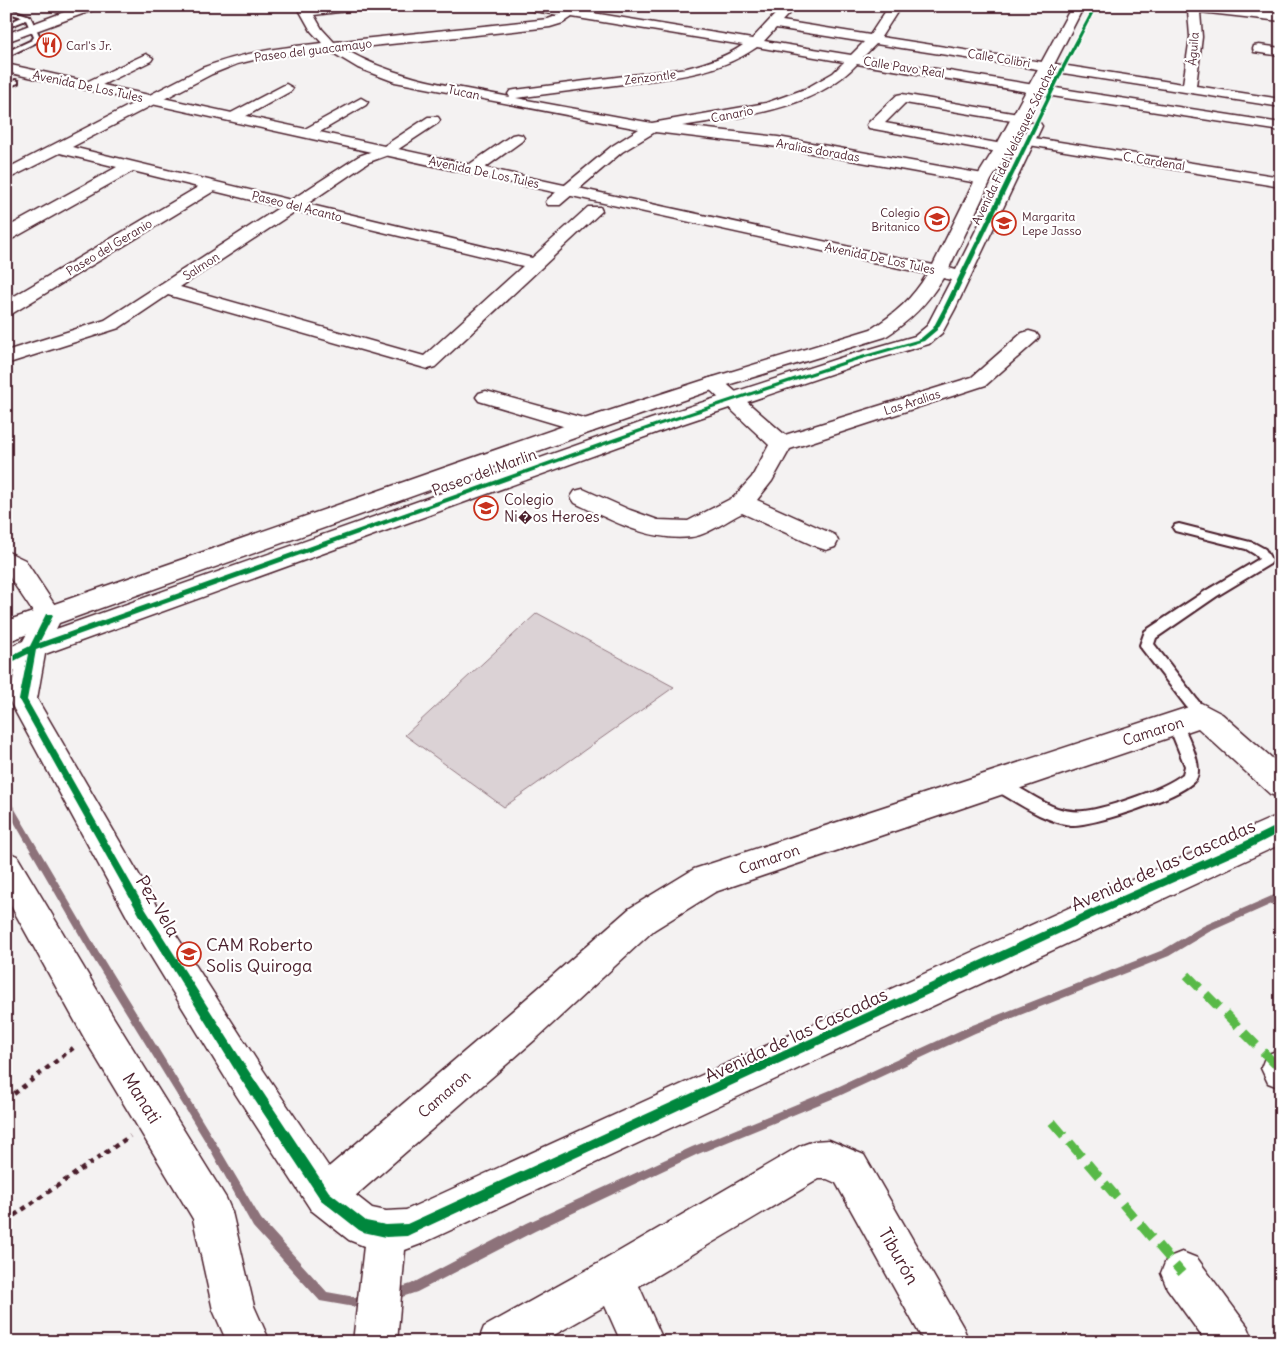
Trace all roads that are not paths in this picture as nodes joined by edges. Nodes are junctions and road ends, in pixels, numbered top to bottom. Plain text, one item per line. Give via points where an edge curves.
1 (92, 6) edge
2 (355, 6) edge
3 (528, 6) edge
4 (790, 6) edge
5 (895, 6) edge
6 (1078, 6) edge
7 (1096, 6) edge
8 (1180, 6) edge
9 (1194, 8) junction
10 (305, 9) edge
11 (576, 10) edge
12 (8, 12) edge
13 (1281, 17) edge
14 (6, 21) edge
15 (14, 22) junction
16 (31, 22) junction
17 (775, 24) junction
18 (6, 26) edge
19 (6, 38) edge
20 (874, 38) junction
21 (755, 43) junction
22 (332, 47) junction
23 (1258, 49) dead end
24 (1281, 52) edge
25 (6, 55) edge
26 (146, 58) dead end
27 (856, 59) junction
28 (1045, 65) junction
29 (6, 68) edge
30 (1063, 68) junction
31 (9, 82) edge
32 (89, 86) junction
33 (286, 88) dead end
34 (1034, 89) junction
35 (1189, 90) junction
36 (1052, 92) junction
37 (488, 97) junction
38 (153, 100) junction
39 (361, 102) dead end
40 (1281, 103) edge
41 (136, 108) junction
42 (234, 117) junction
43 (1018, 118) junction
44 (433, 120) dead end
45 (652, 127) junction
46 (1281, 127) edge
47 (308, 133) junction
48 (517, 138) dead end
49 (1028, 141) junction
50 (58, 148) junction
51 (1003, 148) junction
52 (386, 151) junction
53 (364, 159) junction
54 (130, 166) junction
55 (473, 169) junction
56 (6, 175) edge
57 (984, 179) junction
58 (1281, 182) edge
59 (212, 185) junction
60 (568, 190) junction
61 (554, 202) junction
62 (294, 205) junction
63 (594, 211) junction
64 (6, 235) edge
65 (728, 241) dead end
66 (535, 264) junction
67 (925, 280) junction
68 (957, 285) junction
69 (166, 289) junction
70 (6, 309) edge
71 (1029, 337) dead end
72 (6, 358) edge
73 (714, 383) junction
74 (486, 397) dead end
75 (732, 400) junction
76 (586, 426) junction
77 (781, 444) junction
78 (396, 493) junction
79 (583, 497) dead end
80 (742, 503) junction
81 (411, 514) junction
82 (1179, 528) dead end
83 (826, 541) dead end
84 (6, 560) edge
85 (50, 616) junction
86 (15, 647) edge
87 (1188, 719) junction
88 (995, 783) junction
89 (1281, 785) edge
90 (1281, 828) edge
91 (6, 866) edge
92 (325, 1196) junction
93 (386, 1231) junction
94 (1182, 1273) dead end
95 (614, 1278) junction
96 (249, 1342) edge
97 (375, 1342) edge
98 (499, 1342) edge
99 (642, 1342) edge
100 (948, 1342) edge
101 (1233, 1342) edge

1 - 16 street
2 - 10 street
3 - 11 street, Calle Pavo Real
4 - 17 street, Zenzontle
5 - 20 street, Canario
6 - 28 street, Avenida Fidel Velásquez Sánchez
7 - 30 street, Avenida Fidel Velásquez Sánchez
8 - 9 street
9 - 13 street
9 - 35 street, Águila via 1196,37
10 - 22 street, Tucan via 317,31
11 - 21 street, Calle Pavo Real
11 - 22 street, Paseo del guacamayo via 550,23 534,26
12 - 16 lane
14 - 15 lane
15 - 16 lane
15 - 18 lane
16 - 19 street
16 - 25 lane via 37,37 35,41
17 - 20 street, Calle Colibri
17 - 21 street, Zenzontle
20 - 27 street, Canario
20 - 28 street, Calle Colibri
21 - 27 street, Calle Pavo Real
21 - 37 street, Zenzontle via 718,64 687,72
22 - 37 street, Tucan via 363,66 400,79
22 - 38 street, Paseo del guacamayo via 233,61
23 - 24 street
26 - 32 street
27 - 34 street, Calle Pavo Real
27 - 45 street, Canario via 838,76 810,92 769,107
28 - 30 street, Calle Colibri
28 - 34 street, Avenida Fidel Velásquez Sánchez
29 - 32 street, Avenida De Los Tules
30 - 35 street, Calle Colibri
30 - 36 street, Avenida Fidel Velásquez Sánchez
31 - 41 street, Avenida De Los Tules
32 - 38 street, Avenida De Los Tules
33 - 42 street
34 - 36 street, Calle Pavo Real
34 - 43 street, Avenida Fidel Velásquez Sánchez
35 - 40 street, Calle Colibri
36 - 46 street, Calle Pavo Real
36 - 49 street, Avenida Fidel Velásquez Sánchez
37 - 45 street, Tucan
38 - 41 street, Paseo del guacamayo
38 - 42 street, Avenida De Los Tules
39 - 47 street
41 - 50 street, Paseo del guacamayo
41 - 53 street, Avenida De Los Tules
42 - 47 street, Avenida De Los Tules
43 - 51 street, Avenida Fidel Velásquez Sánchez
43 - 51 street via 902,98 874,125
44 - 52 street, Salmon
45 - 57 street, Aralias doradas via 778,142
45 - 60 street, Canario via 617,149
47 - 52 street, Avenida De Los Tules
48 - 55 street
49 - 58 street, C. Cardenal
49 - 68 street, Avenida Fidel Velásquez Sánchez
50 - 54 street, Paseo del Acanto
50 - 56 street, Paseo del guacamayo
51 - 57 street, Avenida Fidel Velásquez Sánchez
52 - 53 street, Salmon
52 - 55 street, Avenida De Los Tules
53 - 61 street, Avenida De Los Tules
53 - 62 street, Salmon
54 - 59 street, Paseo del Acanto
54 - 64 street
55 - 60 street, Avenida De Los Tules
57 - 67 street, Avenida Fidel Velásquez Sánchez
59 - 62 street, Paseo del Acanto
59 - 70 street, Paseo del Geranio
60 - 61 street, Canario
60 - 67 street, Avenida De Los Tules
61 - 63 street, Avenida De Los Tules
62 - 66 street, Paseo del Acanto
62 - 69 street, Salmon
63 - 65 street, Avenida De Los Tules
63 - 66 street
66 - 69 street via 428,363
67 - 68 street, Avenida De Los Tules
67 - 73 street, Paseo del Marlin via 911,309 894,325 878,333
68 - 75 street, Paseo del Marlin via 935,329 922,340
69 - 72 street, Salmon via 112,324
71 - 77 street, Las Aralias via 979,381
73 - 75 street
73 - 76 street, Paseo del Marlin
74 - 76 street
75 - 77 street
75 - 81 street, Paseo del Marlin
76 - 78 street, Paseo del Marlin
77 - 80 street via 761,481
78 - 81 street
78 - 85 street, Paseo del Marlin
79 - 80 street via 656,528 691,529
80 - 83 street
81 - 86 street, Paseo del Marlin
82 - 87 lane via 1250,546 1261,552 1266,561 1150,635 1147,645
84 - 85 street via 16,566
85 - 86 street, Pez Vela
86 - 92 street, Pez Vela via 23,700 143,913
87 - 88 street, Camaron
87 - 88 lane via 1190,777 1178,786 1090,817 1072,818 1052,812
87 - 89 street, Camaron via 1212,722
88 - 92 street, Camaron via 705,880 650,914
90 - 93 street, Avenida de las Cascadas via 407,1230
91 - 96 street, Manati via 99,1028 212,1212 234,1310
92 - 93 street, Avenida de las Cascadas via 363,1226
93 - 97 street
94 - 101 street
95 - 98 street
95 - 99 street
95 - 100 street, Tiburón via 814,1160 829,1159 850,1169

